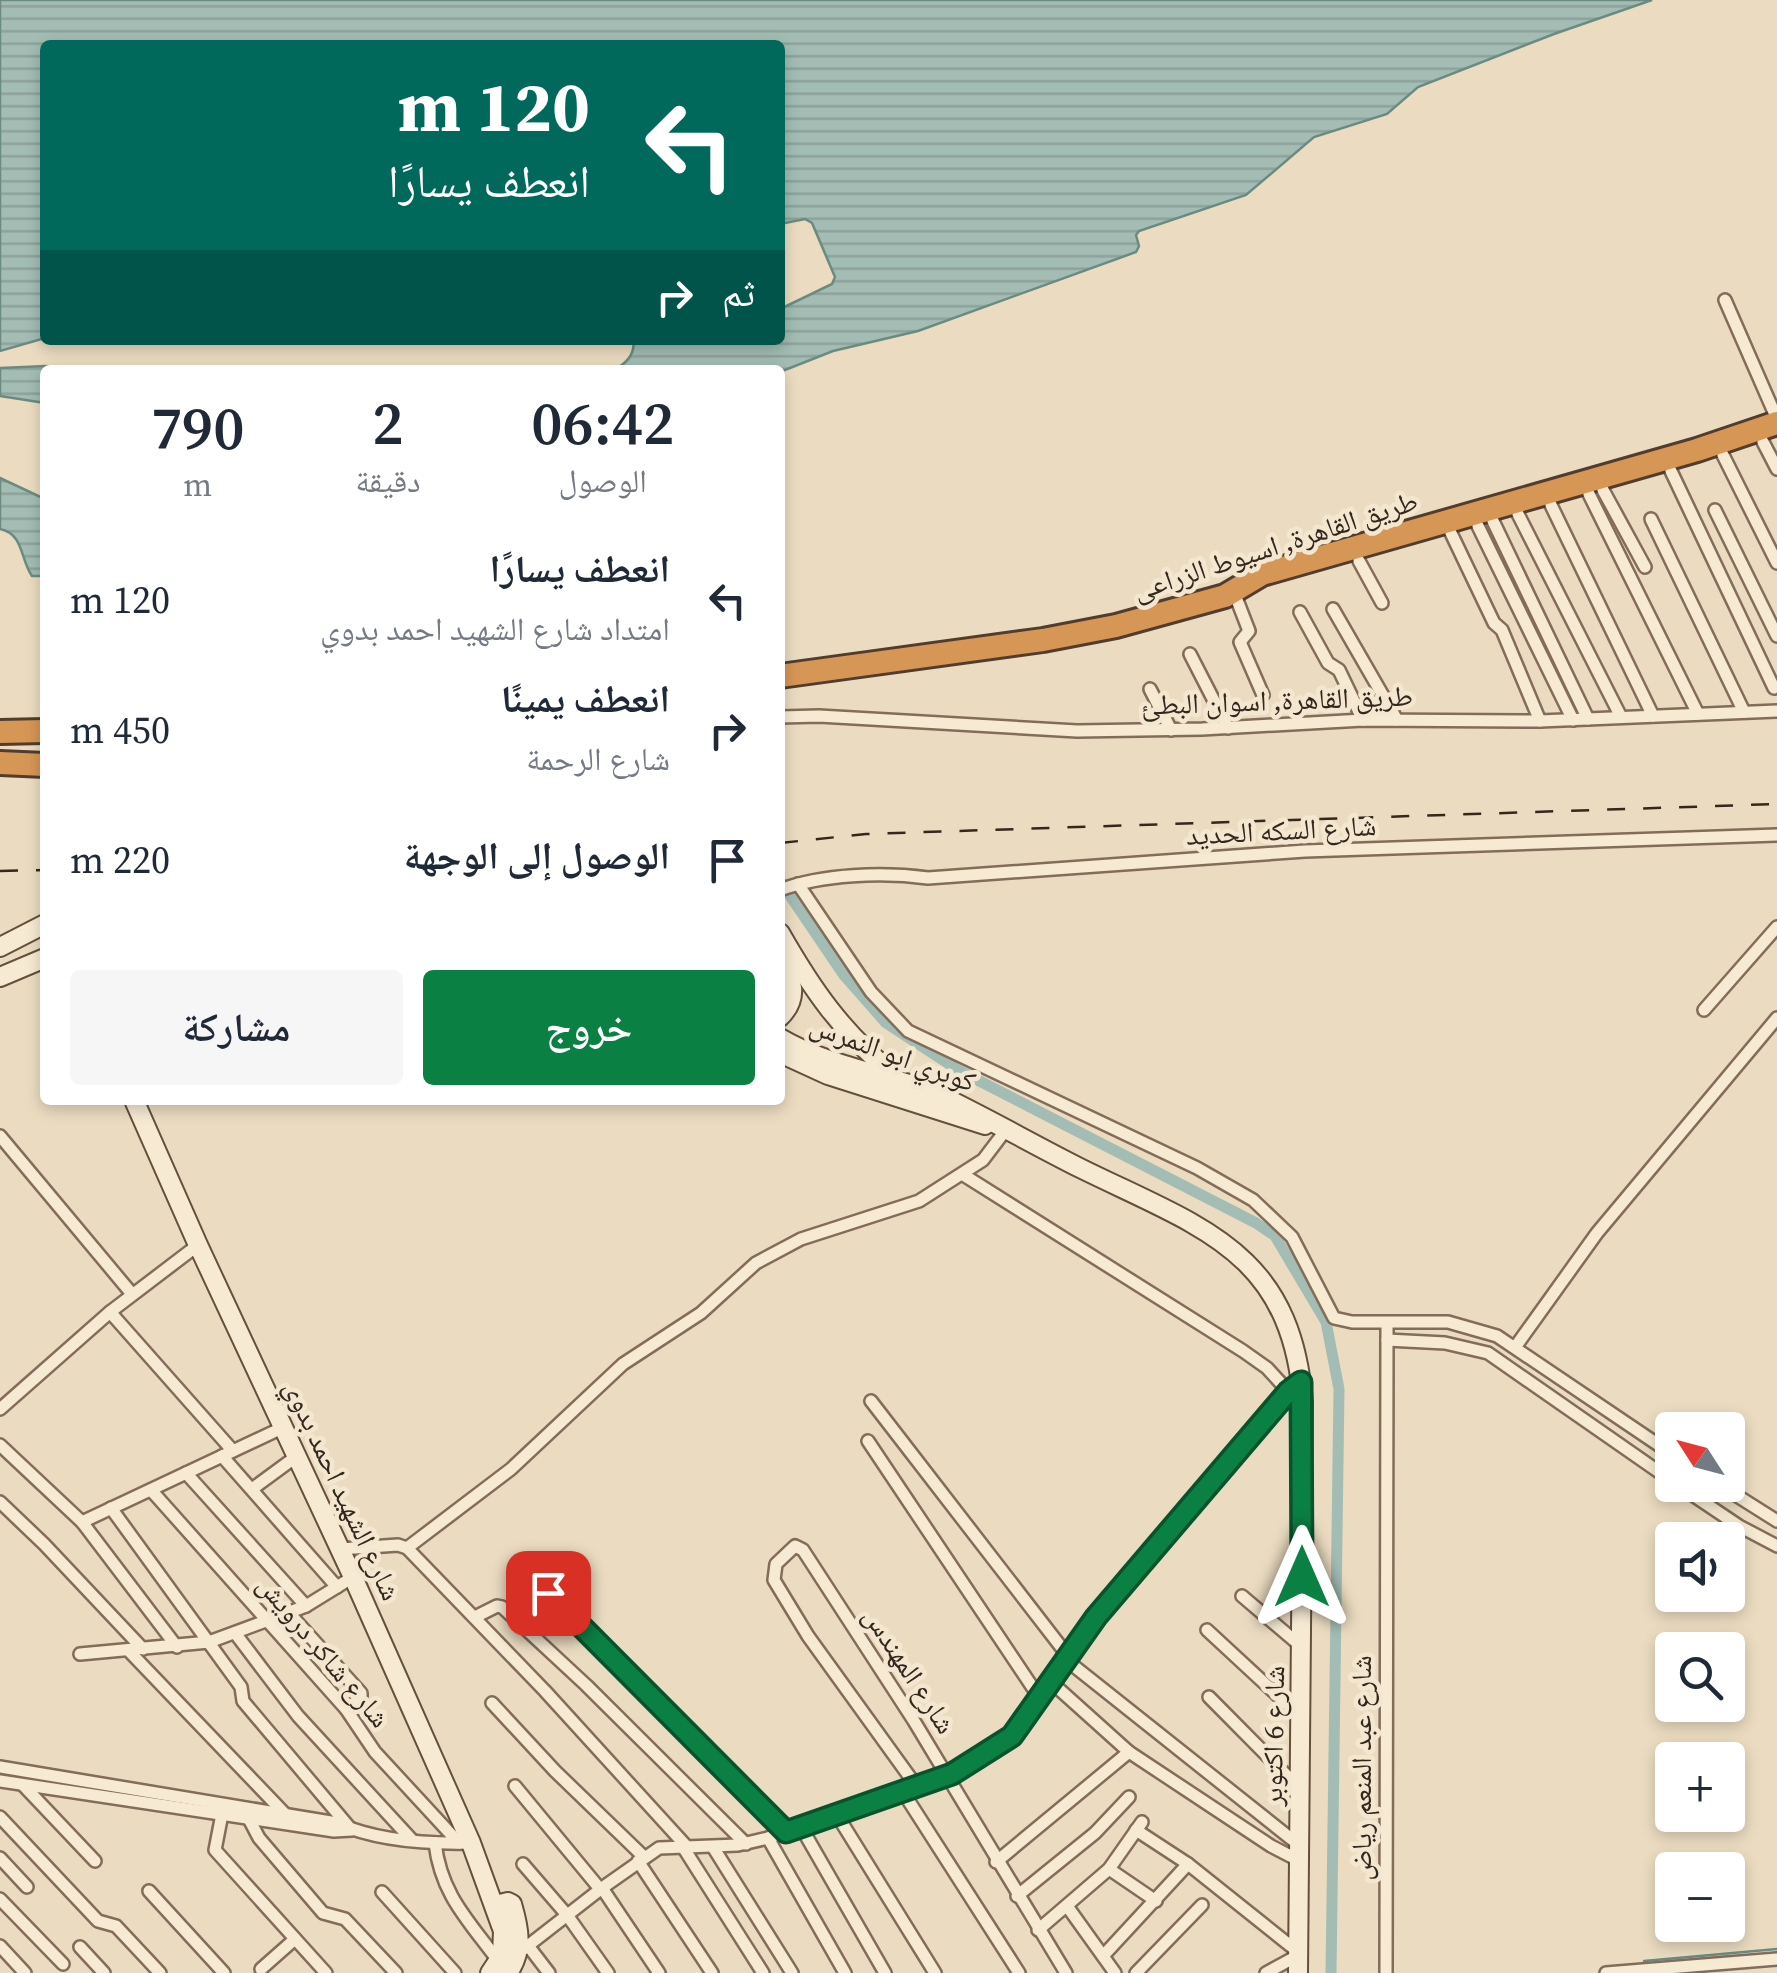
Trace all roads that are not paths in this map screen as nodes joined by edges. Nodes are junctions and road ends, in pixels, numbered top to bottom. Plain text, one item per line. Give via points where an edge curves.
1 (1726, 300) dead end
2 (1773, 430) edge
3 (1723, 455) junction
4 (1777, 469) edge
5 (1671, 471) junction
6 (1596, 492) junction
7 (1551, 505) junction
8 (1715, 510) dead end
9 (1518, 514) junction
10 (1651, 519) dead end
11 (1486, 523) junction
12 (1451, 533) junction
13 (1360, 562) junction
14 (1777, 563) edge
15 (1644, 567) dead end
16 (1238, 600) junction
17 (1382, 602) dead end
18 (1333, 609) dead end
19 (1300, 612) dead end
20 (1777, 636) edge
21 (1190, 654) dead end
22 (785, 675) edge
23 (785, 684) edge
24 (1776, 687) edge
25 (1150, 690) dead end
26 (1263, 694) dead end
27 (1775, 711) edge
28 (1744, 712) junction
29 (1698, 714) junction
30 (1652, 716) junction
31 (785, 717) edge
32 (1621, 718) junction
33 (1588, 719) junction
34 (1364, 720) junction
35 (1398, 720) junction
36 (1540, 720) junction
37 (1574, 720) junction
38 (1228, 728) junction
39 (1171, 730) junction
40 (0, 732) edge
41 (40, 732) edge
42 (0, 763) edge
43 (40, 764) edge
44 (1777, 835) edge
45 (789, 887) edge
46 (40, 927) edge
47 (1777, 927) edge
48 (785, 941) edge
49 (0, 947) edge
50 (40, 960) edge
51 (785, 968) edge
52 (0, 977) edge
53 (1704, 1010) dead end
54 (785, 1011) edge
55 (1777, 1018) edge
56 (785, 1040) edge
57 (785, 1054) edge
58 (898, 1079) junction
59 (136, 1105) edge
60 (1000, 1129) junction
61 (0, 1136) edge
62 (962, 1174) junction
63 (198, 1245) junction
64 (132, 1294) junction
65 (110, 1312) junction
66 (1387, 1323) junction
67 (1387, 1340) junction
68 (1516, 1346) junction
69 (1294, 1387) junction
70 (872, 1401) dead end
71 (0, 1409) edge
72 (284, 1427) junction
73 (868, 1441) dead end
74 (1655, 1443) edge
75 (0, 1445) edge
76 (227, 1453) junction
77 (297, 1456) junction
78 (1655, 1468) edge
79 (186, 1472) junction
80 (252, 1489) junction
81 (151, 1490) junction
82 (1745, 1501) edge
83 (0, 1502) edge
84 (1704, 1502) edge
85 (111, 1508) junction
86 (82, 1522) junction
87 (1777, 1522) edge
88 (1777, 1546) edge
89 (407, 1548) junction
90 (340, 1549) junction
91 (345, 1582) junction
92 (548, 1593) dead end
93 (1242, 1596) dead end
94 (306, 1606) junction
95 (289, 1614) junction
96 (475, 1618) junction
97 (268, 1621) junction
98 (1207, 1630) dead end
99 (235, 1633) junction
100 (209, 1642) junction
101 (177, 1646) junction
102 (1302, 1647) junction
103 (143, 1649) junction
104 (128, 1650) junction
105 (80, 1654) dead end
106 (1067, 1658) junction
107 (1050, 1681) junction
108 (1039, 1697) junction
109 (1209, 1697) dead end
110 (492, 1703) dead end
111 (346, 1709) junction
112 (1302, 1718) junction
113 (1130, 1752) junction
114 (0, 1767) edge
115 (947, 1776) junction
116 (0, 1781) edge
117 (23, 1784) junction
118 (515, 1786) dead end
119 (917, 1787) junction
120 (1300, 1789) junction
121 (903, 1792) junction
122 (1130, 1797) dead end
123 (212, 1809) junction
124 (286, 1815) junction
125 (837, 1815) junction
126 (0, 1817) edge
127 (250, 1818) junction
128 (802, 1827) junction
129 (352, 1830) junction
130 (786, 1832) junction
131 (768, 1838) junction
132 (411, 1840) junction
133 (435, 1843) junction
134 (465, 1843) junction
135 (746, 1844) junction
136 (685, 1847) junction
137 (713, 1847) junction
138 (1299, 1852) junction
139 (0, 1858) edge
140 (641, 1859) junction
141 (96, 1861) dead end
142 (996, 1862) junction
143 (523, 1864) dead end
144 (1188, 1864) junction
145 (1108, 1868) junction
146 (26, 1887) dead end
147 (601, 1888) junction
148 (149, 1891) dead end
149 (382, 1892) dead end
150 (1017, 1896) junction
151 (0, 1899) edge
152 (1156, 1901) junction
153 (1202, 1905) dead end
154 (1067, 1906) junction
155 (567, 1915) junction
156 (1038, 1930) junction
157 (296, 1940) junction
158 (0, 1946) edge
159 (80, 1947) dead end
160 (1104, 1956) junction
161 (1298, 1960) edge
162 (1777, 1960) edge
163 (511, 1961) edge
164 (63, 1964) dead end
165 (261, 1969) dead end
166 (25, 1973) edge
167 (104, 1973) edge
168 (160, 1973) edge
169 (224, 1973) edge
170 (326, 1973) edge
171 (396, 1973) edge
172 (456, 1973) edge
173 (549, 1973) edge
174 (608, 1973) edge
175 (660, 1973) edge
176 (712, 1973) edge
177 (763, 1973) edge
178 (792, 1973) edge
179 (845, 1973) edge
180 (886, 1973) edge
181 (935, 1973) edge
182 (1019, 1973) edge
183 (1066, 1973) edge
184 (1116, 1973) edge
185 (1136, 1973) edge
186 (1266, 1973) edge
187 (1386, 1973) edge
188 (1606, 1973) edge

1 - 2 street
2 - 3 highway, طريق القاهرة, اسيوط الزراعى
2 - 4 street
2 - 22 highway, طريق القاهرة, اسيوط الزراعى via 1262,574 1224,596 1150,618 1043,640
3 - 5 highway, طريق القاهرة, اسيوط الزراعى
3 - 14 street
5 - 6 highway, طريق القاهرة, اسيوط الزراعى
5 - 24 street
6 - 7 highway, طريق القاهرة, اسيوط الزراعى
6 - 15 street
6 - 29 street
7 - 9 highway, طريق القاهرة, اسيوط الزراعى
7 - 30 street
8 - 20 street
9 - 11 highway, طريق القاهرة, اسيوط الزراعى
9 - 32 street
10 - 28 street
11 - 12 highway, طريق القاهرة, اسيوط الزراعى
11 - 33 street
11 - 37 street
12 - 13 highway, طريق القاهرة, اسيوط الزراعى
12 - 36 street
13 - 16 highway, طريق القاهرة, اسيوط الزراعى
13 - 17 street
16 - 23 highway, طريق القاهرة, اسيوط الزراعى via 1088,639
16 - 26 street via 1249,631 1240,642
18 - 35 street
19 - 34 street
21 - 38 street
24 - 27 street
25 - 39 street
27 - 28 street, طريق القاهرة, اسوان البطئ
28 - 29 street, طريق القاهرة, اسوان البطئ
29 - 30 street, طريق القاهرة, اسوان البطئ
30 - 32 street, طريق القاهرة, اسوان البطئ
31 - 39 street, طريق القاهرة, اسوان البطئ
32 - 33 street, طريق القاهرة, اسوان البطئ
33 - 37 street, طريق القاهرة, اسوان البطئ
34 - 35 street, طريق القاهرة, اسوان البطئ
34 - 38 street, طريق القاهرة, اسوان البطئ
35 - 36 street, طريق القاهرة, اسوان البطئ
36 - 37 street, طريق القاهرة, اسوان البطئ
38 - 39 street, طريق القاهرة, اسوان البطئ
40 - 41 highway
42 - 43 highway
44 - 45 street, شارع السكه الحديد via 1305,851 933,878 893,873
45 - 66 street via 908,1031 1253,1200 1292,1237 1334,1318
46 - 49 main road
47 - 53 street
48 - 58 main road via 831,1015
50 - 52 main road
51 - 54 main road via 794,988
55 - 68 street via 1597,1232
56 - 58 main road, كوبري ابو النمرس via 842,1066
57 - 60 main road, كوبري ابو النمرس via 828,1075
58 - 60 main road, كوبري ابو النمرس
59 - 63 main road, شارع الشهيد احمد بدوي
60 - 62 street via 982,1160
60 - 69 main road, شارع 6 اكتوبر via 1227,1245 1260,1277 1284,1316 1299,1359
61 - 64 street
62 - 69 street
62 - 89 street via 920,1200 801,1239 756,1263 702,1313 623,1364 512,1468
63 - 64 street
63 - 72 main road, شارع الشهيد احمد بدوي
64 - 65 street
65 - 71 street
65 - 76 street
66 - 67 street, شارع عبد المنعم رياض
66 - 68 street via 1448,1322
67 - 78 street via 1445,1342 1488,1353
67 - 187 street, شارع عبد المنعم رياض
68 - 74 street
69 - 102 main road, شارع 6 اكتوبر
69 - 106 street via 1140,1563
70 - 106 street
72 - 76 street
72 - 77 main road, شارع الشهيد احمد بدوي
73 - 108 street
75 - 86 street
76 - 79 street
76 - 80 street
77 - 80 street
77 - 90 main road, شارع الشهيد احمد بدوي
79 - 81 street
79 - 94 street
80 - 91 street
81 - 85 street
81 - 97 street, شارع شاكر درويش
82 - 87 street
83 - 103 street
84 - 88 street
85 - 86 street
85 - 100 street
86 - 101 street
89 - 90 street
89 - 96 street
90 - 91 main road, شارع الشهيد احمد بدوي
91 - 94 street
91 - 134 main road, شارع الشهيد احمد بدوي
92 - 130 street
93 - 102 street
94 - 95 street
95 - 97 street
95 - 111 street via 361,1693
96 - 135 street via 502,1607
96 - 136 street
97 - 99 street
97 - 111 street, شارع شاكر درويش
98 - 112 street
99 - 100 street
99 - 132 street via 298,1716
100 - 101 street
100 - 129 street via 241,1687 243,1701
101 - 103 street
102 - 112 main road, شارع 6 اكتوبر
103 - 104 street
104 - 105 street
104 - 124 street
106 - 107 street
106 - 138 street
107 - 108 street
107 - 113 street
108 - 115 street via 1012,1736
109 - 120 street
110 - 140 street
111 - 134 street, شارع شاكر درويش via 365,1740
112 - 120 main road, شارع 6 اكتوبر
113 - 138 street via 1270,1846
113 - 142 street
114 - 123 street
115 - 119 street
115 - 119 street, شارع المهندس via 795,1546 776,1564 774,1580
115 - 142 street, شارع المهندس
116 - 117 street
117 - 123 street
117 - 141 street
118 - 147 street
119 - 121 street
120 - 138 main road, شارع 6 اكتوبر
121 - 125 street
121 - 182 street
122 - 150 street
123 - 124 street
123 - 127 street
123 - 157 street via 215,1850
124 - 129 street
125 - 128 street
125 - 181 street
126 - 168 street via 98,1920 116,1926
127 - 129 street
127 - 171 street via 259,1838 324,1913 345,1919
128 - 130 street
128 - 180 street
129 - 132 street
130 - 131 street
131 - 135 street
131 - 179 street
132 - 133 street
133 - 134 street
133 - 163 street via 444,1886
134 - 163 main road, شارع الشهيد احمد بدوي via 496,1906 513,1906 520,1940
135 - 137 street
136 - 137 street
136 - 140 street via 659,1848
136 - 177 street
137 - 178 street
138 - 161 main road, شارع 6 اكتوبر
139 - 146 street
140 - 147 street
140 - 176 street
142 - 150 street, شارع المهندس
143 - 155 street
144 - 145 street via 1139,1826
144 - 152 street
144 - 161 street
145 - 152 street
145 - 154 street
147 - 155 street
147 - 175 street
148 - 169 street
149 - 172 street
150 - 156 street, شارع المهندس
151 - 164 street
152 - 160 street
153 - 185 street
154 - 156 street
154 - 160 street
155 - 163 street
155 - 174 street
156 - 183 street, شارع المهندس
157 - 165 street
157 - 170 street
158 - 166 street
159 - 167 street
160 - 184 street
161 - 186 street
162 - 188 street
163 - 173 street

